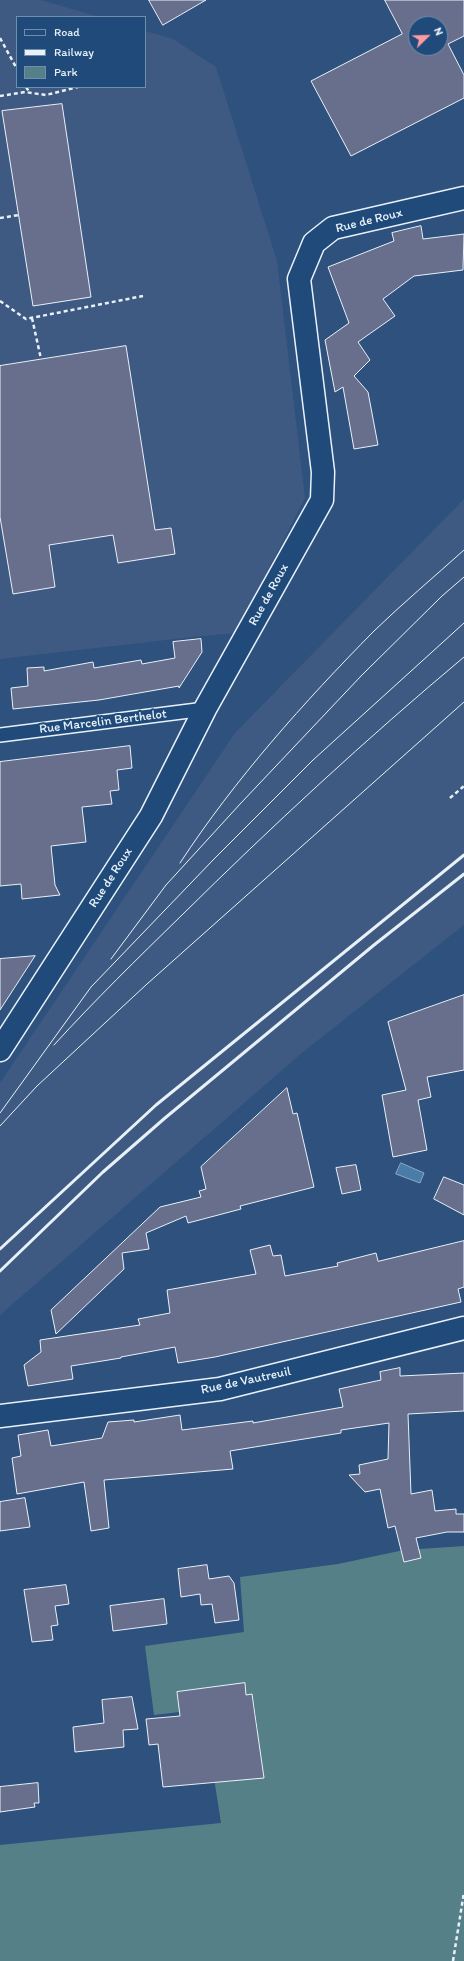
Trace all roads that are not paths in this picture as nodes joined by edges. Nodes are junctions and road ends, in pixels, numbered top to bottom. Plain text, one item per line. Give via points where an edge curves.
1 (464, 198) edge
2 (205, 709) junction
3 (0, 735) edge
4 (0, 1050) edge
5 (464, 1328) edge
6 (0, 1416) edge

1 - 2 street, Rue de Roux via 333,228 314,243 307,256 299,279 323,472 322,500
2 - 3 lane, Rue Marcelin Berthelot
2 - 4 street, Rue de Roux via 151,816
5 - 6 street, Rue de Vautreuil via 220,1389

